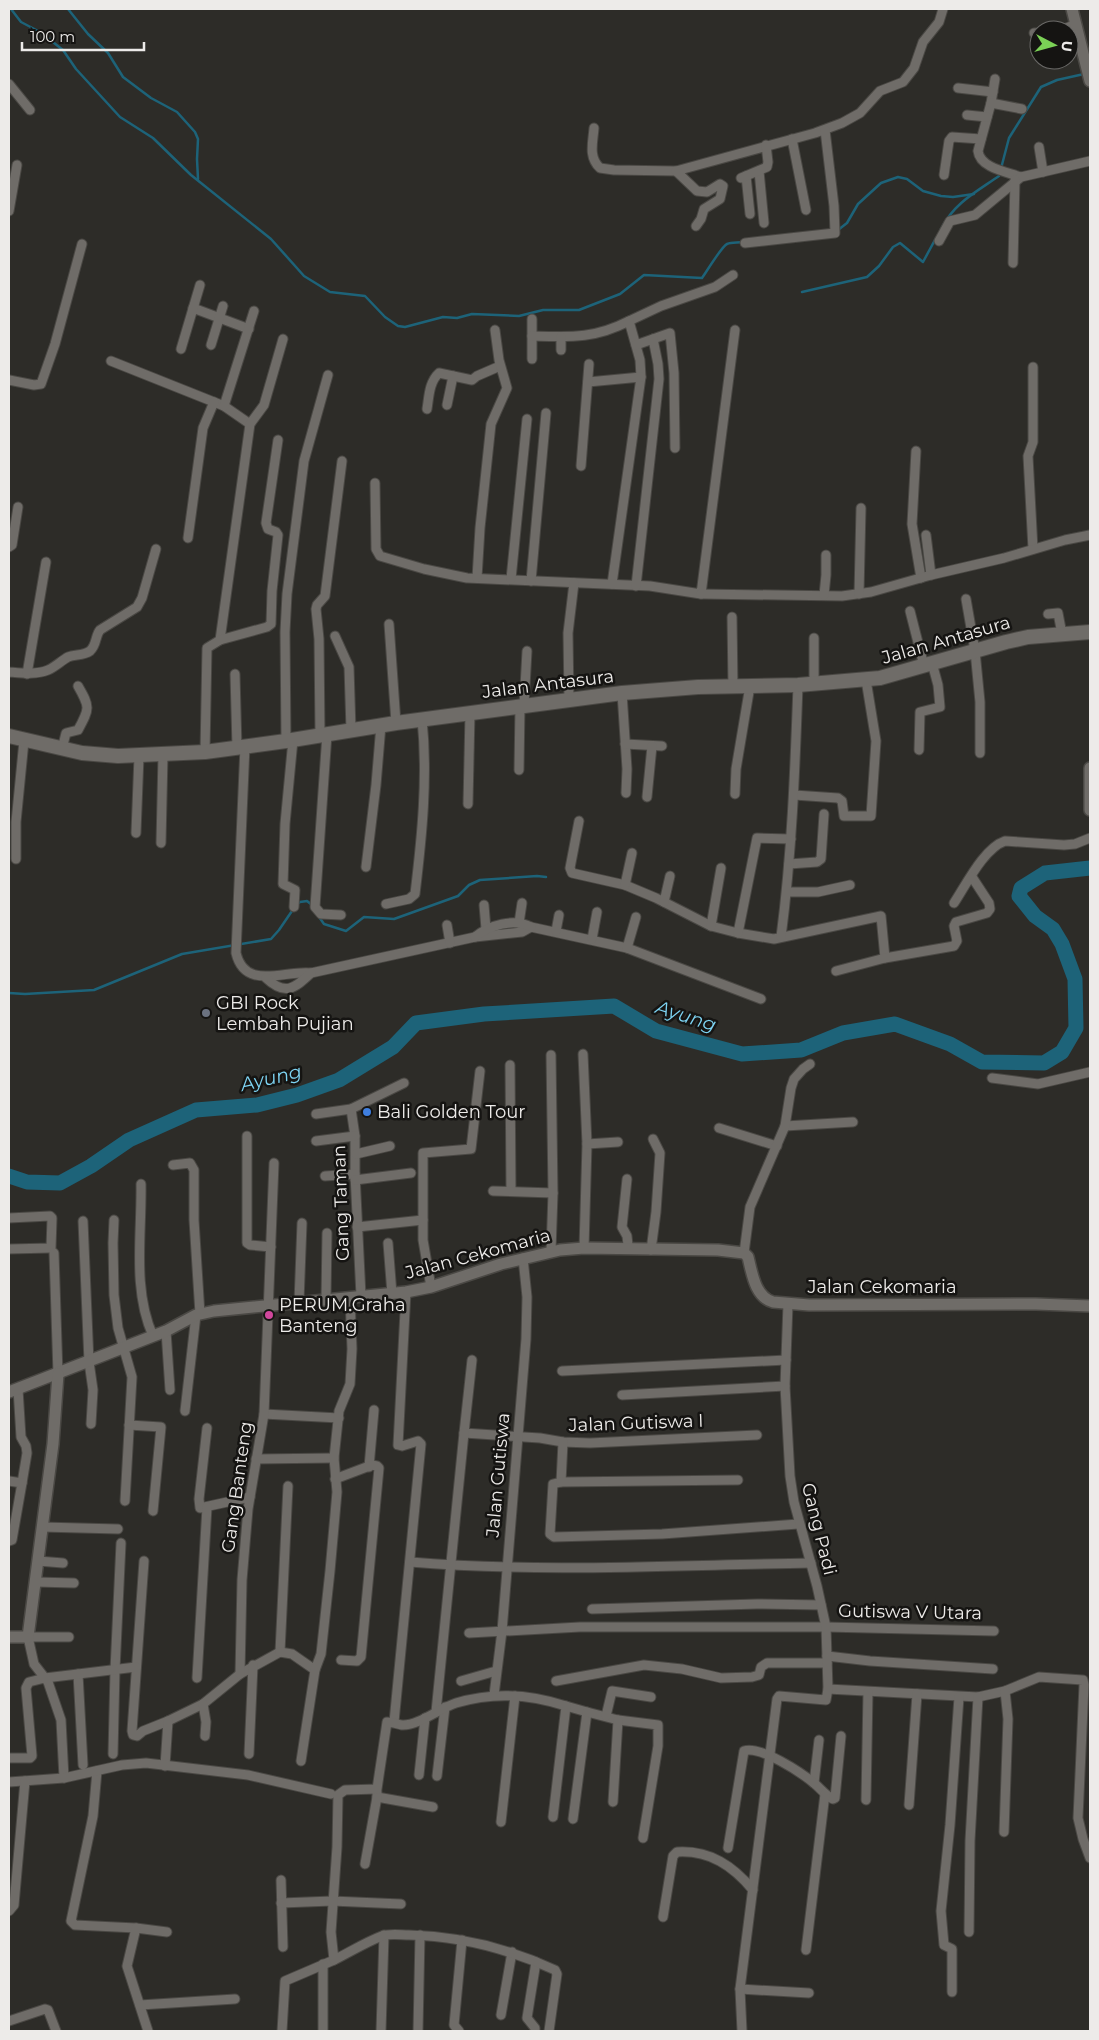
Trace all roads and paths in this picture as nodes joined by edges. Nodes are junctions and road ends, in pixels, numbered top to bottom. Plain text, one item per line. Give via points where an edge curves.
1 (943, 9) edge
2 (1079, 36) edge
3 (1089, 76) edge
4 (995, 79) dead end
5 (9, 84) edge
6 (958, 88) dead end
7 (993, 92) junction
8 (991, 103) junction
9 (1022, 109) dead end
10 (30, 110) dead end
11 (967, 115) dead end
12 (987, 116) junction
13 (594, 128) dead end
14 (825, 130) junction
15 (792, 139) junction
16 (981, 139) junction
17 (766, 145) junction
18 (1039, 147) dead end
19 (1090, 161) edge
20 (17, 165) dead end
21 (676, 171) junction
22 (759, 171) junction
23 (1043, 172) junction
24 (944, 175) dead end
25 (1015, 177) junction
26 (9, 210) edge
27 (806, 210) dead end
28 (750, 214) dead end
29 (764, 223) dead end
30 (696, 226) dead end
31 (939, 242) dead end
32 (745, 243) dead end
33 (82, 244) dead end
34 (1013, 263) dead end
35 (732, 275) dead end
36 (200, 285) dead end
37 (223, 306) dead end
38 (193, 308) junction
39 (254, 311) dead end
40 (219, 318) junction
41 (532, 319) dead end
42 (629, 322) junction
43 (249, 329) junction
44 (495, 330) dead end
45 (735, 330) dead end
46 (532, 336) junction
47 (561, 337) junction
48 (283, 339) dead end
49 (653, 339) junction
50 (211, 345) dead end
51 (636, 345) junction
52 (181, 349) dead end
53 (561, 350) dead end
54 (532, 359) dead end
55 (111, 361) dead end
56 (589, 364) dead end
57 (500, 366) junction
58 (1033, 367) dead end
59 (328, 375) dead end
60 (453, 376) junction
61 (641, 377) junction
62 (9, 380) edge
63 (588, 382) junction
64 (214, 402) junction
65 (447, 405) dead end
66 (224, 406) junction
67 (427, 409) dead end
68 (546, 413) dead end
69 (527, 419) dead end
70 (250, 424) junction
71 (278, 440) dead end
72 (675, 448) dead end
73 (916, 451) dead end
74 (342, 461) dead end
75 (581, 466) dead end
76 (375, 483) dead end
77 (18, 507) dead end
78 (861, 508) dead end
79 (926, 535) dead end
80 (1090, 535) edge
81 (188, 538) dead end
82 (9, 546) edge
83 (156, 549) dead end
84 (1033, 549) junction
85 (826, 555) dead end
86 (46, 562) dead end
87 (931, 574) junction
88 (477, 578) junction
89 (920, 578) junction
90 (511, 579) junction
91 (531, 581) junction
92 (574, 582) junction
93 (612, 584) junction
94 (636, 586) junction
95 (701, 594) junction
96 (859, 594) junction
97 (824, 595) junction
98 (966, 599) dead end
99 (910, 611) dead end
100 (1048, 614) dead end
101 (732, 617) dead end
102 (389, 624) dead end
103 (1090, 632) edge
104 (1062, 634) junction
105 (335, 636) dead end
106 (814, 638) dead end
107 (220, 640) junction
108 (975, 651) junction
109 (527, 652) dead end
110 (928, 665) junction
111 (9, 672) edge
112 (27, 674) junction
113 (235, 674) dead end
114 (866, 680) junction
115 (814, 684) junction
116 (798, 685) junction
117 (78, 686) dead end
118 (750, 686) junction
119 (734, 687) junction
120 (622, 693) junction
121 (569, 700) junction
122 (522, 706) junction
123 (470, 713) junction
124 (422, 719) junction
125 (396, 723) junction
126 (381, 725) junction
127 (351, 730) junction
128 (323, 735) junction
129 (9, 736) edge
130 (24, 741) junction
131 (290, 741) junction
132 (625, 744) junction
133 (241, 747) junction
134 (62, 749) junction
135 (919, 750) dead end
136 (205, 752) junction
137 (980, 753) dead end
138 (163, 755) junction
139 (139, 756) junction
140 (1090, 768) edge
141 (519, 770) dead end
142 (626, 793) dead end
143 (735, 794) dead end
144 (794, 795) junction
145 (647, 797) dead end
146 (468, 804) dead end
147 (1090, 810) edge
148 (824, 814) dead end
149 (579, 821) dead end
150 (136, 832) dead end
151 (1090, 838) edge
152 (791, 839) junction
153 (161, 843) dead end
154 (632, 853) dead end
155 (16, 859) dead end
156 (789, 864) junction
157 (366, 867) dead end
158 (721, 868) dead end
159 (670, 876) dead end
160 (972, 877) junction
161 (625, 885) junction
162 (850, 885) dead end
163 (787, 892) junction
164 (664, 902) junction
165 (522, 903) dead end
166 (954, 903) dead end
167 (386, 904) dead end
168 (484, 904) dead end
169 (294, 907) dead end
170 (598, 912) dead end
171 (341, 915) dead end
172 (558, 915) dead end
173 (636, 917) dead end
174 (519, 923) junction
175 (447, 925) dead end
176 (710, 926) junction
177 (531, 927) junction
178 (486, 929) junction
179 (556, 932) junction
180 (738, 933) junction
181 (475, 937) junction
182 (781, 937) junction
183 (592, 939) junction
184 (450, 944) junction
185 (627, 948) junction
186 (885, 958) junction
187 (836, 971) dead end
188 (311, 973) junction
189 (266, 978) junction
190 (761, 999) dead end
191 (583, 1054) dead end
192 (551, 1056) dead end
193 (810, 1064) dead end
194 (510, 1065) dead end
195 (480, 1071) dead end
196 (1090, 1072) edge
197 (992, 1078) dead end
198 (404, 1083) dead end
199 (351, 1109) junction
200 (316, 1114) dead end
201 (854, 1122) dead end
202 (785, 1126) junction
203 (719, 1128) dead end
204 (247, 1136) dead end
205 (356, 1136) junction
206 (653, 1139) dead end
207 (316, 1141) dead end
208 (618, 1142) dead end
209 (587, 1144) junction
210 (390, 1146) dead end
211 (777, 1146) junction
212 (356, 1154) junction
213 (274, 1163) dead end
214 (173, 1165) dead end
215 (412, 1173) dead end
216 (325, 1176) dead end
217 (355, 1177) junction
218 (627, 1179) dead end
219 (141, 1184) dead end
220 (493, 1191) dead end
221 (511, 1191) junction
222 (553, 1193) junction
223 (9, 1218) edge
224 (114, 1220) dead end
225 (423, 1220) junction
226 (83, 1221) dead end
227 (302, 1223) dead end
228 (357, 1227) junction
229 (326, 1233) dead end
230 (388, 1243) dead end
231 (271, 1247) junction
232 (584, 1248) junction
233 (628, 1248) junction
234 (9, 1249) edge
235 (651, 1250) junction
236 (551, 1252) junction
237 (54, 1253) dead end
238 (744, 1253) junction
239 (523, 1258) junction
240 (430, 1287) junction
241 (406, 1292) junction
242 (392, 1294) junction
243 (356, 1297) junction
244 (326, 1300) junction
245 (299, 1302) junction
246 (269, 1304) junction
247 (788, 1304) junction
248 (1090, 1306) edge
249 (198, 1315) junction
250 (166, 1331) junction
251 (153, 1336) junction
252 (124, 1348) junction
253 (472, 1360) dead end
254 (786, 1360) junction
255 (89, 1362) junction
256 (562, 1371) dead end
257 (58, 1374) junction
258 (785, 1386) junction
259 (13, 1390) edge
260 (170, 1390) dead end
261 (622, 1395) dead end
262 (374, 1410) dead end
263 (185, 1411) dead end
264 (264, 1414) junction
265 (338, 1418) junction
266 (90, 1424) dead end
267 (130, 1425) junction
268 (208, 1428) dead end
269 (464, 1433) junction
270 (757, 1436) dead end
271 (517, 1437) junction
272 (563, 1442) junction
273 (334, 1458) junction
274 (256, 1459) junction
275 (369, 1467) junction
276 (335, 1479) junction
277 (738, 1480) dead end
278 (9, 1481) edge
279 (561, 1482) junction
280 (22, 1483) junction
281 (288, 1486) dead end
282 (250, 1497) junction
283 (125, 1501) dead end
284 (207, 1507) junction
285 (153, 1511) dead end
286 (13, 1513) edge
287 (798, 1524) dead end
288 (42, 1527) junction
289 (118, 1529) dead end
290 (9, 1541) edge
291 (121, 1543) dead end
292 (38, 1561) junction
293 (144, 1562) dead end
294 (410, 1562) junction
295 (63, 1563) dead end
296 (810, 1563) junction
297 (449, 1565) junction
298 (507, 1568) junction
299 (36, 1582) junction
300 (74, 1583) dead end
301 (821, 1605) junction
302 (592, 1609) dead end
303 (826, 1627) junction
304 (994, 1630) dead end
305 (502, 1631) junction
306 (469, 1632) dead end
307 (9, 1637) edge
308 (28, 1637) junction
309 (68, 1637) dead end
310 (280, 1652) junction
311 (827, 1659) junction
312 (340, 1660) dead end
313 (253, 1665) junction
314 (136, 1667) junction
315 (993, 1668) dead end
316 (114, 1670) junction
317 (315, 1670) junction
318 (496, 1671) junction
319 (78, 1674) junction
320 (240, 1674) junction
321 (45, 1678) junction
322 (197, 1678) dead end
323 (461, 1681) dead end
324 (556, 1681) dead end
325 (828, 1689) junction
326 (1005, 1691) junction
327 (868, 1692) junction
328 (917, 1694) junction
329 (494, 1695) junction
330 (515, 1696) junction
331 (651, 1697) dead end
332 (959, 1697) junction
333 (978, 1697) junction
334 (203, 1704) junction
335 (566, 1706) junction
336 (445, 1708) junction
337 (436, 1712) junction
338 (587, 1712) junction
339 (606, 1716) junction
340 (425, 1718) junction
341 (618, 1720) junction
342 (168, 1721) junction
343 (394, 1722) junction
344 (205, 1736) dead end
345 (841, 1736) dead end
346 (819, 1740) dead end
347 (113, 1754) dead end
348 (250, 1754) dead end
349 (770, 1755) junction
350 (9, 1758) edge
351 (301, 1761) dead end
352 (83, 1766) dead end
353 (165, 1766) junction
354 (97, 1771) junction
355 (419, 1775) dead end
356 (437, 1776) dead end
357 (64, 1778) junction
358 (25, 1781) junction
359 (9, 1782) edge
360 (814, 1783) junction
361 (377, 1793) junction
362 (331, 1794) dead end
363 (825, 1794) junction
364 (866, 1800) dead end
365 (613, 1802) dead end
366 (909, 1805) dead end
367 (433, 1807) dead end
368 (553, 1817) dead end
369 (573, 1819) dead end
370 (501, 1822) dead end
371 (1004, 1832) dead end
372 (643, 1838) dead end
373 (728, 1848) dead end
374 (1090, 1858) edge
375 (365, 1864) dead end
376 (281, 1880) dead end
377 (753, 1890) junction
378 (332, 1901) junction
379 (281, 1903) junction
380 (400, 1904) dead end
381 (9, 1911) edge
382 (663, 1917) dead end
383 (136, 1928) junction
384 (166, 1932) dead end
385 (969, 1932) dead end
386 (384, 1935) junction
387 (420, 1935) junction
388 (462, 1940) junction
389 (282, 1947) dead end
390 (806, 1950) dead end
391 (512, 1952) junction
392 (334, 1960) junction
393 (536, 1962) junction
394 (323, 1964) junction
395 (740, 1989) junction
396 (952, 1992) dead end
397 (809, 1993) dead end
398 (235, 1999) dead end
399 (140, 2005) junction
400 (501, 2015) dead end
401 (9, 2021) edge
402 (56, 2031) edge
403 (148, 2031) edge
404 (282, 2031) edge
405 (323, 2031) edge
406 (381, 2031) edge
407 (418, 2031) edge
408 (459, 2031) edge
409 (535, 2031) edge
410 (549, 2031) edge
411 (742, 2031) edge

1 - 14 street via 937,25 923,42 914,68 903,82 884,89 860,113
2 - 3 street
4 - 7 street
5 - 10 street
6 - 7 street
7 - 8 street
8 - 9 street
8 - 12 street
11 - 12 street
12 - 16 street
13 - 21 street via 591,153 600,168
14 - 15 street
14 - 32 street via 835,233
15 - 17 street
15 - 27 street
16 - 24 street via 952,137
16 - 25 street via 980,159
17 - 21 street
17 - 22 street via 768,164
18 - 23 street
19 - 23 street
20 - 26 street
21 - 30 street via 697,191 707,192 718,184 723,186 720,199 704,209
22 - 28 street via 743,177
22 - 29 street
23 - 25 street
25 - 31 street via 975,215 950,221
25 - 34 street
33 - 62 street via 41,384
35 - 42 street via 715,287 661,306
36 - 38 street
37 - 40 street
38 - 40 street
38 - 52 street
39 - 43 street
40 - 43 street
40 - 50 street
41 - 46 street
42 - 47 street via 603,333
42 - 51 street
43 - 66 street
44 - 57 street
45 - 95 street
46 - 47 street
46 - 54 street
47 - 53 street
48 - 70 street via 264,405
49 - 51 street
49 - 72 street via 670,333
49 - 94 street via 659,379
51 - 61 street
55 - 64 street
56 - 63 street
57 - 60 street via 472,380
57 - 88 street via 507,388 491,424
58 - 84 street via 1033,442 1028,456
59 - 131 street via 304,461 287,594 284,632
60 - 65 street
60 - 67 street via 436,375
61 - 63 street
61 - 93 street
63 - 75 street
64 - 66 street
64 - 81 street via 202,428
66 - 70 street
68 - 91 street
69 - 90 street
70 - 107 street
71 - 107 street via 266,523 268,529 278,535 271,624 267,628
73 - 89 street via 911,516
74 - 128 street via 325,596 316,609
76 - 88 street via 376,549 380,556 424,569
77 - 82 street via 12,545
78 - 96 street
79 - 87 street
80 - 84 street
83 - 112 street via 137,607 100,630 90,651 68,657 47,670
84 - 87 street
85 - 97 street
86 - 112 street
87 - 89 street
88 - 90 street
89 - 96 street
90 - 91 street
91 - 92 street
92 - 93 street
92 - 121 street via 568,633
93 - 94 street
94 - 95 street
95 - 97 street
96 - 97 street
98 - 108 street
99 - 110 street
100 - 104 street via 1058,613
101 - 119 street
102 - 125 street
103 - 104 main road, Jalan Antasura
104 - 108 main road, Jalan Antasura via 1028,637
105 - 127 street via 349,667
106 - 115 street
107 - 136 street via 207,648
108 - 110 main road, Jalan Antasura
108 - 137 street
109 - 122 street
110 - 114 main road, Jalan Antasura
110 - 135 street via 938,685 940,707 920,712
111 - 112 street
113 - 133 street
114 - 115 main road, Jalan Antasura
114 - 144 street via 876,740 871,816 844,816 842,801 838,798
115 - 116 main road, Jalan Antasura
116 - 118 main road, Jalan Antasura
116 - 144 street
117 - 134 street via 88,705 88,713 78,730 66,733
118 - 119 main road, Jalan Antasura
118 - 143 street
119 - 120 main road, Jalan Antasura
120 - 121 main road, Jalan Antasura
120 - 132 street
121 - 122 main road, Jalan Antasura
122 - 123 main road, Jalan Antasura
122 - 141 street
123 - 124 main road, Jalan Antasura
123 - 146 street
124 - 125 main road, Jalan Antasura
124 - 167 street via 425,768 415,894 409,899
125 - 126 main road, Jalan Antasura
126 - 127 main road, Jalan Antasura
126 - 157 street
127 - 128 main road, Jalan Antasura
128 - 131 main road, Jalan Antasura
128 - 171 street via 315,907 321,914
129 - 130 main road, Jalan Antasura
130 - 134 main road, Jalan Antasura
130 - 155 street via 16,822
131 - 133 main road, Jalan Antasura
131 - 169 street via 282,884 294,888
132 - 142 street
132 - 145 street via 657,746
133 - 136 main road, Jalan Antasura
133 - 189 street via 236,953 245,970
134 - 139 main road, Jalan Antasura
136 - 138 main road, Jalan Antasura
138 - 139 main road, Jalan Antasura
138 - 153 street
139 - 150 street
140 - 147 street
144 - 152 street
148 - 156 street via 820,859
149 - 161 street via 570,871
151 - 160 street via 1069,845 1005,841 993,848
152 - 156 street
152 - 180 street via 758,838
154 - 161 street
156 - 163 street
158 - 176 street
159 - 164 street
160 - 166 street
160 - 186 street via 990,908 987,913 956,922 956,944
161 - 164 street
162 - 163 street via 818,892
163 - 182 street
164 - 176 street
165 - 174 street
168 - 178 street
170 - 183 street
172 - 179 street
173 - 185 street
174 - 177 street
174 - 178 street
175 - 184 street
176 - 180 street
177 - 179 street
177 - 181 street via 522,932
178 - 181 street
179 - 183 street
180 - 182 street via 774,939
181 - 184 street
182 - 186 street via 881,916
183 - 185 street
184 - 188 street
185 - 190 street
186 - 187 street
188 - 189 street
188 - 189 street via 299,984 282,989
191 - 209 street
192 - 222 street
193 - 202 street via 794,1079
194 - 221 street
195 - 225 street via 471,1149 423,1153
196 - 197 street via 1038,1084
198 - 199 street
199 - 200 street
199 - 205 street, Gang Taman
201 - 202 street
202 - 211 street
203 - 211 street
204 - 231 street via 247,1243
205 - 207 street
205 - 212 street, Gang Taman
206 - 235 street via 660,1153
208 - 209 street
209 - 232 street
210 - 212 street
211 - 238 street via 750,1207
212 - 217 street, Gang Taman
213 - 231 street, Gang Banteng
214 - 249 street via 190,1163 194,1170
215 - 217 street
216 - 217 street
217 - 228 street, Gang Taman
218 - 233 street via 622,1226
219 - 251 street via 142,1293 144,1311
220 - 221 street
221 - 222 street
222 - 236 street
223 - 234 street via 52,1218 51,1248
224 - 252 street via 114,1295
225 - 228 street
225 - 240 street
226 - 255 street
227 - 245 street
228 - 243 street, Gang Taman
229 - 244 street
230 - 242 street
231 - 246 street, Gang Banteng
232 - 233 street, Jalan Cekomaria
232 - 236 street, Jalan Cekomaria
233 - 235 street, Jalan Cekomaria
235 - 238 street, Jalan Cekomaria
236 - 239 street, Jalan Cekomaria
237 - 257 street
238 - 247 street, Jalan Cekomaria via 759,1292 768,1301
239 - 240 street, Jalan Cekomaria
239 - 271 street, Jalan Gutiswa via 527,1311
240 - 241 street, Jalan Cekomaria
241 - 242 street, Jalan Cekomaria
241 - 294 street via 398,1445 416,1441 421,1444
242 - 243 street, Jalan Cekomaria
243 - 244 street, Jalan Cekomaria
243 - 265 street, Gang Taman via 350,1384
244 - 245 street, Jalan Cekomaria
245 - 246 street, Jalan Cekomaria
246 - 249 street, Jalan Cekomaria
246 - 264 street, Gang Banteng
247 - 248 street, Jalan Cekomaria
247 - 254 street, Gang Padi
249 - 250 street, Jalan Cekomaria
249 - 263 street
250 - 251 street, Jalan Cekomaria
250 - 260 street
251 - 252 street, Jalan Cekomaria
252 - 255 street, Jalan Cekomaria
252 - 267 street via 132,1377
253 - 269 street
254 - 256 street
254 - 258 street, Gang Padi
255 - 257 street, Jalan Cekomaria
255 - 266 street via 93,1390
257 - 259 street, Jalan Cekomaria
257 - 288 street
258 - 261 street
258 - 296 street, Gang Padi via 790,1476
259 - 280 street via 20,1437 27,1453
262 - 275 street
264 - 265 street
264 - 274 street, Gang Banteng
265 - 273 street, Gang Taman
267 - 283 street
267 - 285 street via 162,1427
268 - 284 street via 198,1502 200,1508
269 - 271 street, Jalan Gutiswa I
269 - 297 street
270 - 272 street, Jalan Gutiswa I
271 - 272 street, Jalan Gutiswa I
271 - 298 street, Jalan Gutiswa
272 - 279 street
273 - 274 street
273 - 276 street, Gang Taman
274 - 282 street, Gang Banteng
275 - 276 street
275 - 312 street via 379,1468 360,1657 357,1661
276 - 317 street, Gang Taman via 337,1492 330,1571 321,1654
277 - 279 street
278 - 280 street
279 - 287 street via 553,1484 550,1534 554,1537 662,1534
280 - 286 street
281 - 310 street
282 - 284 street
282 - 320 street, Gang Banteng via 242,1580
284 - 322 street
286 - 290 street via 12,1540
288 - 289 street
288 - 292 street
291 - 316 street
292 - 295 street
292 - 299 street
293 - 314 street
294 - 297 street
294 - 343 street
296 - 298 street
296 - 301 street, Gang Padi
297 - 298 street
297 - 337 street
298 - 305 street, Jalan Gutiswa
299 - 300 street
299 - 308 street
301 - 302 street
301 - 303 street, Gang Padi
303 - 304 street, Gutiswa V Utara
303 - 305 street, Gutiswa V Utara via 580,1627
303 - 311 street, Gang Padi
305 - 306 street, Gutiswa V Utara
305 - 318 street, Jalan Gutiswa
307 - 308 street
308 - 309 street
308 - 321 street via 34,1664
310 - 313 street
310 - 317 street via 292,1654
311 - 315 street
311 - 324 street via 767,1663 761,1666 759,1675 752,1677 712,1678 682,1669 644,1665
311 - 325 street, Gang Padi
313 - 320 street
313 - 348 street
314 - 316 street
314 - 342 street via 132,1733 137,1736
316 - 319 street
316 - 347 street
317 - 351 street, Gang Taman
318 - 323 street
318 - 329 street, Jalan Gutiswa
319 - 321 street
319 - 352 street
320 - 334 street
321 - 350 street via 32,1680 26,1688 32,1758
321 - 357 street via 61,1720
325 - 327 street
325 - 349 street, Gang Padi via 826,1700 777,1697
326 - 333 street
326 - 371 street via 1008,1719
326 - 374 street via 1039,1677 1083,1680 1078,1818
327 - 328 street
327 - 364 street
328 - 332 street
328 - 366 street
329 - 330 street
329 - 336 street
330 - 335 street
330 - 370 street
331 - 339 street via 612,1690
332 - 333 street
332 - 396 street via 941,1911 944,1944 952,1949
333 - 385 street
334 - 342 street
334 - 344 street
335 - 338 street
335 - 368 street
336 - 337 street
336 - 356 street
337 - 340 street
338 - 339 street
338 - 369 street
339 - 341 street
340 - 343 street via 406,1724
340 - 355 street
341 - 365 street
341 - 372 street via 656,1723 659,1727
342 - 353 street
343 - 361 street via 386,1722
345 - 363 street via 835,1798
346 - 360 street
349 - 360 street
349 - 373 street via 744,1751
349 - 377 street
353 - 354 street via 137,1763
353 - 362 street via 248,1775
354 - 357 street
354 - 383 street via 93,1816 71,1921 75,1925
357 - 358 street
358 - 359 street
358 - 381 street via 14,1905
360 - 363 street
361 - 367 street
361 - 375 street
361 - 378 street via 345,1790 338,1794
363 - 390 street
376 - 379 street
377 - 382 street via 726,1864 677,1852 672,1861
377 - 395 street
378 - 379 street
378 - 380 street
378 - 392 street
379 - 389 street
383 - 384 street
383 - 399 street via 128,1966
386 - 387 street
386 - 392 street
386 - 406 street
387 - 388 street
387 - 407 street
388 - 391 street
388 - 408 street via 454,2025
391 - 393 street
391 - 400 street
392 - 394 street
393 - 409 street via 527,2018
393 - 410 street via 557,1974
394 - 404 street via 285,1980
394 - 405 street
395 - 397 street
395 - 411 street
398 - 399 street
399 - 403 street
401 - 402 street via 45,2009

